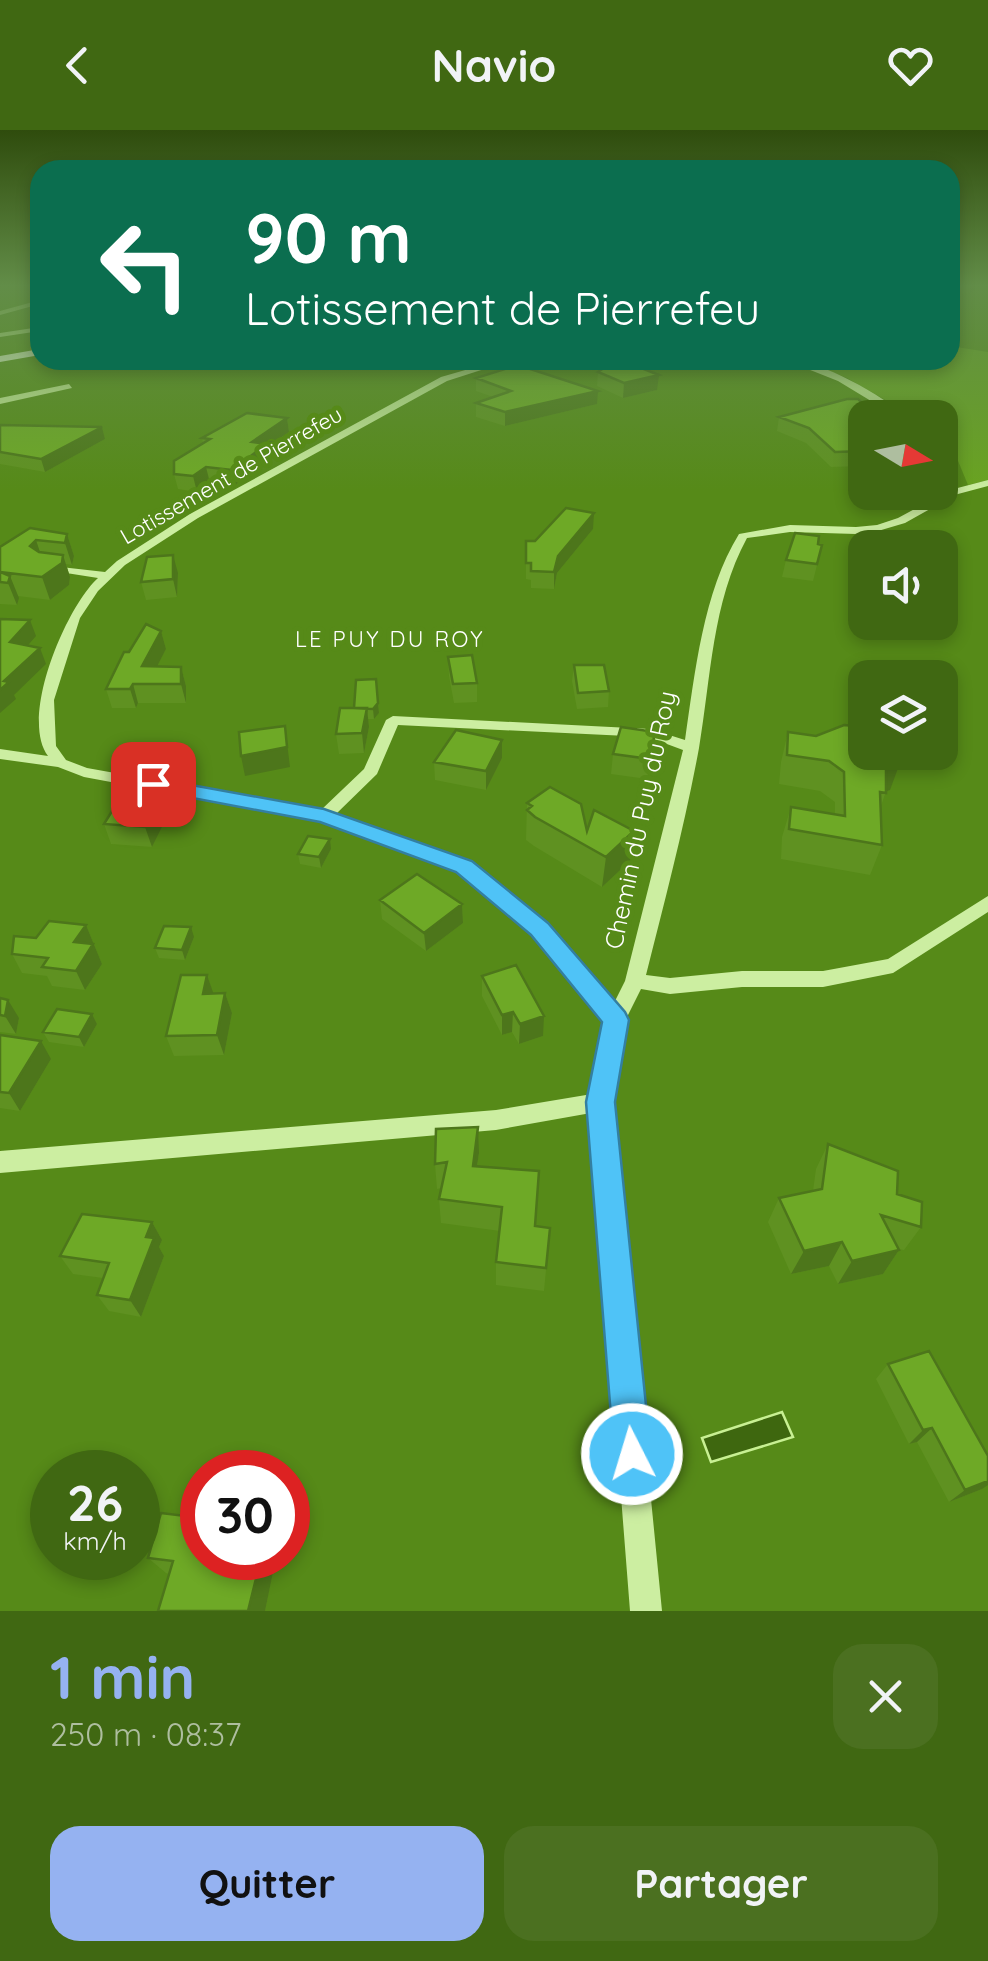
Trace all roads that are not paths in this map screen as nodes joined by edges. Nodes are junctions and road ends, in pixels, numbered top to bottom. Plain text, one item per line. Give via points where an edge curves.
1 (28, 353) edge
2 (0, 358) edge
3 (474, 370) edge
4 (816, 370) edge
5 (68, 386) dead end
6 (876, 400) edge
7 (0, 401) edge
8 (988, 482) edge
9 (958, 490) edge
10 (921, 510) edge
11 (47, 567) edge
12 (108, 576) junction
13 (691, 748) junction
14 (0, 754) edge
15 (62, 763) junction
16 (324, 816) junction
17 (988, 903) edge
18 (635, 981) junction
19 (616, 1020) junction
20 (600, 1102) junction
21 (0, 1162) edge
22 (646, 1611) edge

1 - 2 main road
3 - 12 street, Lotissement de Pierrefeu via 444,379 194,516
4 - 6 street
5 - 7 street
8 - 9 street
10 - 13 street, Chemin du Puy du Roy via 874,531 779,528 743,536 730,559 704,655
11 - 12 street
12 - 15 street, Lotissement de Pierrefeu via 74,618 47,700 48,746
13 - 16 street via 650,733 394,720 372,771
13 - 18 street, Chemin du Puy du Roy
14 - 15 street
15 - 16 street
16 - 19 street via 464,866 540,929
17 - 18 street via 893,966 823,979 670,986
18 - 19 street, Chemin du Puy du Roy
19 - 20 street, Chemin du Puy du Roy
20 - 21 street via 496,1120
20 - 22 street, Chemin du Puy du Roy

